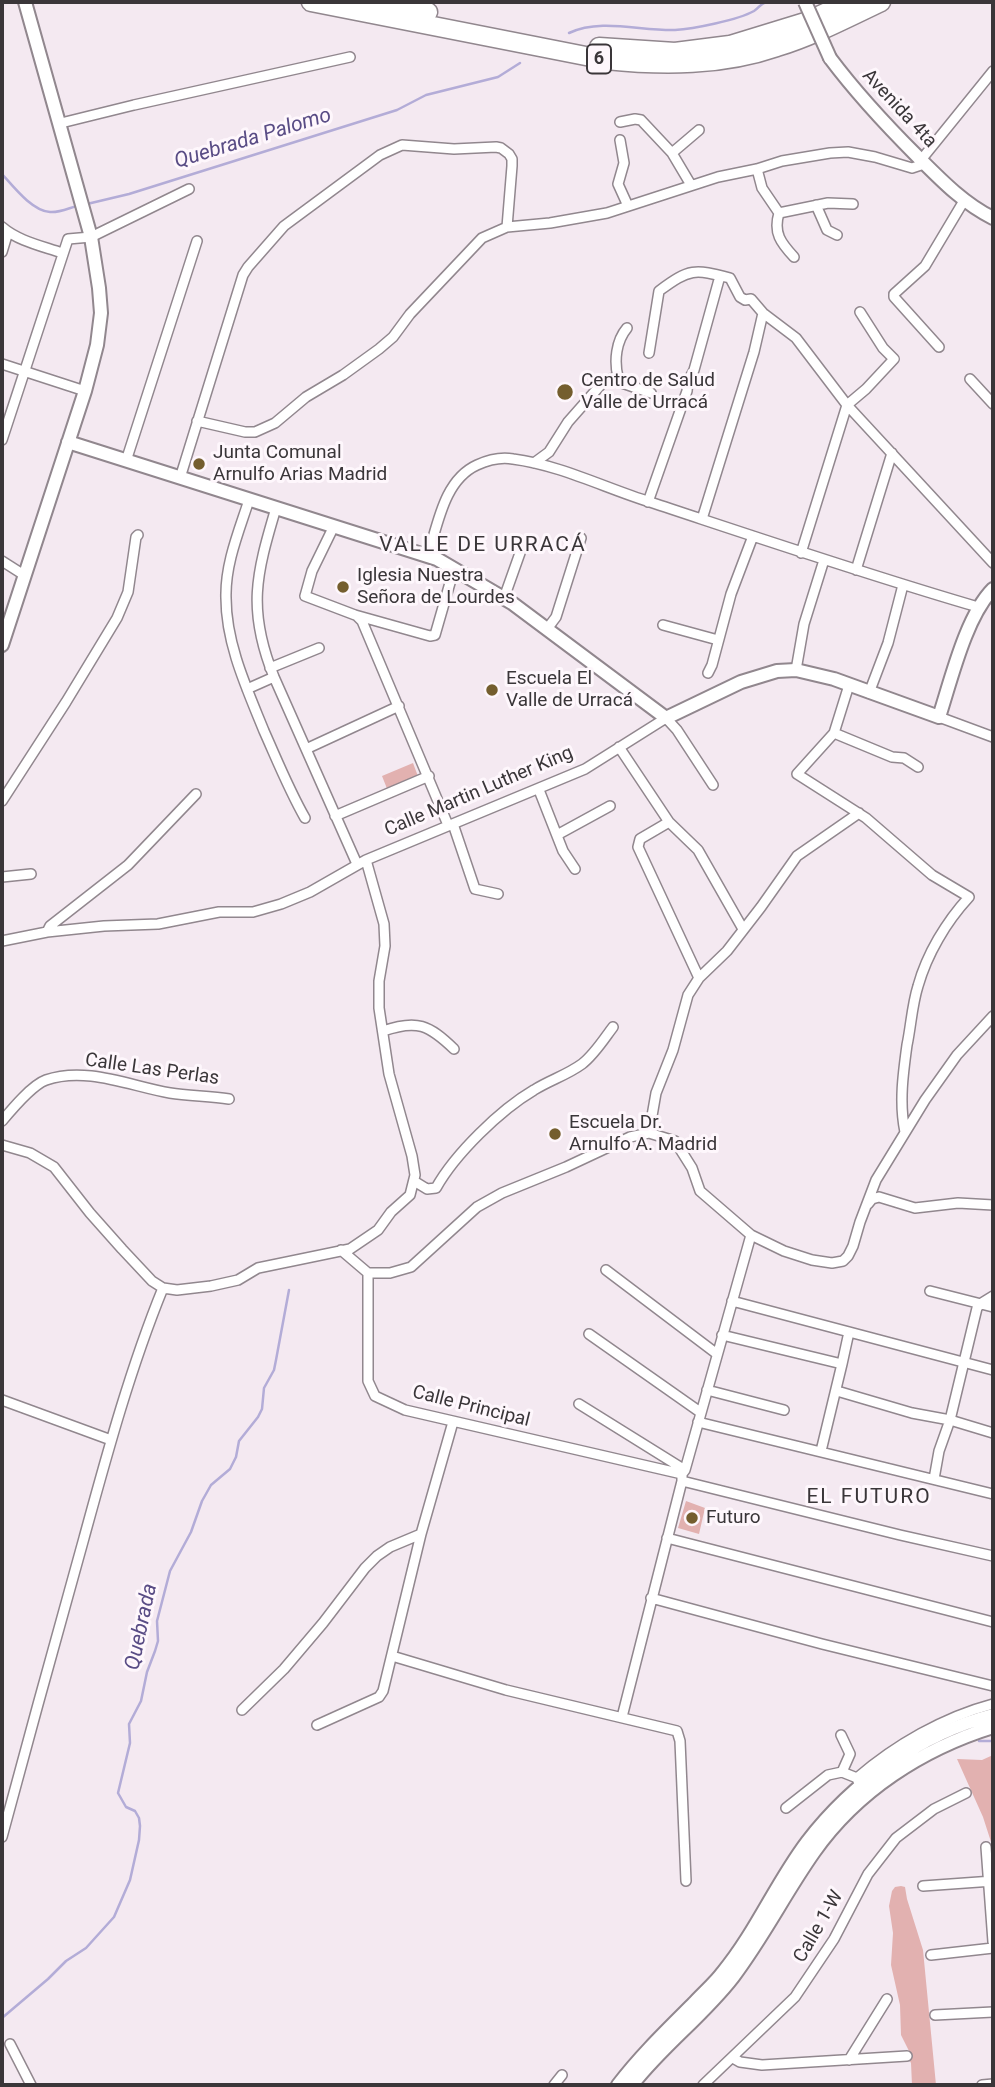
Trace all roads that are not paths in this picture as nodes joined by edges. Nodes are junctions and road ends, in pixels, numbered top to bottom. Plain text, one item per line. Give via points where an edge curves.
1 (25, 2) edge
2 (311, 2) edge
3 (375, 2) edge
4 (805, 2) edge
5 (849, 2) edge
6 (881, 2) edge
7 (350, 57) dead end
8 (993, 71) edge
9 (620, 122) dead end
10 (61, 124) junction
11 (699, 130) dead end
12 (620, 140) dead end
13 (672, 153) junction
14 (923, 162) junction
15 (757, 169) junction
16 (691, 185) junction
17 (189, 189) dead end
18 (965, 199) junction
19 (853, 204) dead end
20 (816, 205) junction
21 (628, 206) junction
22 (779, 213) junction
23 (993, 218) edge
24 (507, 227) junction
25 (5, 229) edge
26 (837, 235) dead end
27 (91, 237) junction
28 (197, 241) dead end
29 (2, 252) edge
30 (62, 253) junction
31 (794, 257) dead end
32 (720, 276) junction
33 (860, 312) dead end
34 (763, 313) junction
35 (627, 328) dead end
36 (939, 347) dead end
37 (649, 353) dead end
38 (2, 363) edge
39 (24, 372) junction
40 (618, 377) junction
41 (970, 379) dead end
42 (85, 391) junction
43 (651, 393) dead end
44 (993, 404) edge
45 (847, 405) junction
46 (197, 421) junction
47 (2, 440) edge
48 (68, 442) junction
49 (892, 453) junction
50 (126, 461) junction
51 (534, 463) junction
52 (180, 478) junction
53 (249, 500) junction
54 (648, 502) junction
55 (276, 508) junction
56 (702, 519) junction
57 (334, 526) junction
58 (138, 535) dead end
59 (752, 536) junction
60 (581, 538) dead end
61 (520, 553) dead end
62 (801, 553) junction
63 (428, 555) junction
64 (824, 560) junction
65 (2, 561) edge
66 (993, 563) edge
67 (454, 569) junction
68 (856, 570) junction
69 (24, 575) junction
70 (903, 585) junction
71 (993, 589) edge
72 (505, 598) junction
73 (978, 607) junction
74 (355, 615) junction
75 (663, 625) dead end
76 (547, 629) junction
77 (718, 640) junction
78 (2, 645) edge
79 (319, 648) dead end
80 (796, 670) junction
81 (272, 672) junction
82 (708, 673) dead end
83 (849, 685) junction
84 (247, 689) junction
85 (869, 693) junction
86 (399, 706) junction
87 (939, 717) junction
88 (666, 718) junction
89 (834, 733) junction
90 (993, 737) edge
91 (619, 747) junction
92 (306, 749) junction
93 (918, 767) dead end
94 (429, 776) junction
95 (713, 785) dead end
96 (539, 790) junction
97 (195, 794) dead end
98 (2, 801) edge
99 (610, 806) dead end
100 (859, 813) junction
101 (335, 816) junction
102 (305, 818) dead end
103 (669, 822) junction
104 (451, 824) junction
105 (557, 835) junction
106 (362, 862) junction
107 (575, 869) dead end
108 (31, 874) dead end
109 (2, 877) edge
110 (498, 894) dead end
111 (743, 929) junction
112 (47, 932) junction
113 (2, 940) edge
114 (699, 978) junction
115 (993, 1016) edge
116 (613, 1027) dead end
117 (383, 1031) junction
118 (454, 1049) dead end
119 (229, 1099) dead end
120 (2, 1121) edge
121 (905, 1132) junction
122 (649, 1133) junction
123 (2, 1145) edge
124 (414, 1181) junction
125 (867, 1205) junction
126 (993, 1205) edge
127 (751, 1235) junction
128 (341, 1250) junction
129 (606, 1270) dead end
130 (368, 1273) junction
131 (163, 1288) junction
132 (930, 1291) dead end
133 (993, 1296) edge
134 (732, 1301) junction
135 (980, 1304) junction
136 (993, 1307) edge
137 (849, 1332) junction
138 (589, 1334) dead end
139 (722, 1335) junction
140 (717, 1354) junction
141 (963, 1362) junction
142 (842, 1364) junction
143 (993, 1370) edge
144 (707, 1390) junction
145 (837, 1391) junction
146 (2, 1400) edge
147 (579, 1404) dead end
148 (784, 1410) dead end
149 (699, 1417) junction
150 (950, 1420) junction
151 (453, 1422) junction
152 (993, 1433) edge
153 (111, 1440) junction
154 (821, 1451) junction
155 (683, 1475) junction
156 (934, 1479) junction
157 (993, 1494) edge
158 (421, 1534) junction
159 (667, 1538) junction
160 (993, 1556) edge
161 (652, 1598) junction
162 (993, 1622) edge
163 (391, 1656) junction
164 (993, 1685) edge
165 (993, 1704) edge
166 (242, 1710) dead end
167 (993, 1715) edge
168 (622, 1717) junction
169 (317, 1725) dead end
170 (993, 1727) edge
171 (841, 1735) dead end
172 (842, 1772) junction
173 (859, 1782) junction
174 (967, 1793) dead end
175 (786, 1808) dead end
176 (2, 1837) edge
177 (986, 1847) dead end
178 (686, 1881) dead end
179 (991, 1881) edge
180 (923, 1886) dead end
181 (993, 1942) edge
182 (993, 1948) edge
183 (932, 1955) dead end
184 (887, 1999) dead end
185 (993, 2012) edge
186 (935, 2015) dead end
187 (10, 2044) dead end
188 (907, 2056) dead end
189 (733, 2058) junction
190 (849, 2060) junction
191 (562, 2075) dead end
192 (993, 2084) edge
193 (31, 2085) edge
194 (554, 2085) edge
195 (618, 2085) edge
196 (632, 2085) edge
197 (703, 2085) edge
198 (982, 2085) edge

1 - 10 street
2 - 6 highway, 6 via 606,60 678,65 776,48
3 - 5 highway, 6 via 608,49 675,52 730,45 773,33
4 - 14 street, Avenida 4ta, bridge via 830,58 854,91
7 - 10 street
8 - 14 street
9 - 13 street via 641,120
10 - 27 street
11 - 13 street
12 - 21 street via 624,163 618,184
13 - 16 street
14 - 15 street via 912,168 848,152
14 - 18 street, Avenida 4ta
15 - 16 street
15 - 22 street via 762,188
16 - 21 street
17 - 27 street
18 - 23 street, Avenida 4ta
18 - 36 street via 925,266 894,295
19 - 20 street
20 - 22 street
20 - 26 street via 827,230
21 - 24 street
22 - 31 street via 775,227
24 - 46 street via 482,238 386,343 275,423 245,432
24 - 46 street via 512,159 502,148 402,145 380,155 284,226 248,267
25 - 29 street
25 - 30 street
27 - 30 street via 68,239
27 - 42 street via 101,313
28 - 50 street
30 - 39 street
32 - 34 street via 730,278 740,297 751,299
32 - 37 street via 701,271 680,275 659,291
32 - 54 street via 694,370
33 - 45 street via 894,359
34 - 45 street via 796,338
34 - 56 street
35 - 40 street via 614,360
38 - 39 street
39 - 42 street
39 - 47 street
40 - 43 street via 622,383
40 - 51 street via 605,380
41 - 44 street
42 - 48 street
45 - 49 street
45 - 62 street
46 - 52 street
48 - 50 street
48 - 69 street
49 - 66 street
49 - 68 street
50 - 52 street
51 - 54 street
51 - 63 street via 491,460 461,476 447,497
52 - 53 street
53 - 55 street
53 - 84 street via 233,548 226,599 230,638
54 - 56 street
55 - 57 street
55 - 81 street via 257,590 263,649
56 - 59 street
57 - 63 street
57 - 74 street via 305,596
58 - 98 street via 128,592 117,618
59 - 62 street
59 - 77 street
60 - 76 street via 556,617
61 - 72 street
62 - 64 street
63 - 67 street
64 - 68 street
64 - 80 street via 804,624
65 - 69 street
67 - 72 street
67 - 74 street via 435,635
68 - 70 street
69 - 78 street
70 - 73 street
70 - 85 street
71 - 73 street
72 - 76 street
73 - 87 street
74 - 86 street via 362,621
75 - 77 street
76 - 88 street
77 - 82 street
79 - 81 street
80 - 83 street, Calle Martin Luther King
80 - 88 street, Calle Martin Luther King via 741,682
81 - 84 street
81 - 92 street
83 - 85 street, Calle Martin Luther King
83 - 89 street
84 - 102 street
85 - 87 street, Calle Martin Luther King
86 - 92 street
86 - 94 street
87 - 90 street, Calle Martin Luther King
88 - 91 street, Calle Martin Luther King
88 - 95 street
89 - 93 street
89 - 100 street via 797,774
91 - 96 street, Calle Martin Luther King
91 - 103 street
92 - 101 street
94 - 101 street
94 - 104 street
96 - 104 street, Calle Martin Luther King
96 - 105 street
97 - 112 street via 128,865
99 - 105 street
100 - 111 street via 797,856
100 - 121 street via 932,875 969,897 936,945 919,984 902,1086
101 - 106 street
103 - 111 street via 698,850
103 - 114 street via 640,839 638,847
104 - 106 street, Calle Martin Luther King
104 - 110 street via 475,889
105 - 107 street
106 - 112 street, Calle Martin Luther King via 310,892 253,912
106 - 117 street via 384,924 379,981
108 - 109 street
111 - 114 street
112 - 113 street, Calle Martin Luther King
114 - 122 street via 688,995 656,1093
115 - 121 street via 957,1055
116 - 124 street via 584,1063 533,1090 480,1133 436,1188 427,1189
117 - 118 street via 415,1024 439,1035
117 - 124 street
119 - 120 street, Calle Las Perlas via 172,1093 89,1075 58,1077 43,1081
121 - 125 street via 876,1180
122 - 127 street via 675,1140 700,1191
122 - 130 street via 630,1137 485,1202 411,1267
123 - 131 street via 30,1153 54,1167 122,1249
124 - 128 street via 410,1195 378,1230
125 - 126 street via 879,1197 915,1208
125 - 127 street via 853,1246 838,1263 784,1251
127 - 134 street
128 - 130 street
128 - 131 street via 258,1268 238,1280 211,1286
129 - 140 street
130 - 151 street, Calle Principal via 368,1381 375,1396 405,1410
131 - 153 street
132 - 135 street
133 - 135 street
134 - 137 street
134 - 139 street
135 - 136 street
135 - 141 street
137 - 141 street
137 - 142 street
138 - 149 street
139 - 140 street
139 - 142 street
140 - 144 street
141 - 143 street
141 - 150 street
142 - 145 street
144 - 148 street
144 - 149 street
145 - 150 street
145 - 154 street
146 - 153 street
147 - 155 street
149 - 154 street
149 - 155 street
150 - 152 street
150 - 156 street
151 - 155 street, Calle Principal
151 - 158 street
153 - 176 street
154 - 156 street
155 - 159 street
155 - 160 street, Calle Principal
156 - 157 street
158 - 163 street
158 - 166 street via 376,1556 284,1669
159 - 161 street
159 - 162 street
161 - 164 street
161 - 168 street
163 - 168 street via 506,1690
163 - 169 street via 379,1697
165 - 173 street via 948,1720 882,1758
167 - 173 street via 941,1733
168 - 178 street via 677,1731
170 - 196 street via 922,1756 853,1807 815,1850 731,1979
171 - 172 street via 850,1754
172 - 173 street
172 - 175 street via 828,1775
173 - 195 street via 807,1843 723,1973
174 - 189 street, Calle 1-W via 895,1838 796,1997
177 - 179 street
179 - 180 street
179 - 181 street
182 - 183 street
184 - 190 street
185 - 186 street
187 - 193 street
188 - 190 street
189 - 190 street via 762,2065
189 - 197 street, Calle 1-W
191 - 194 street
192 - 198 street

